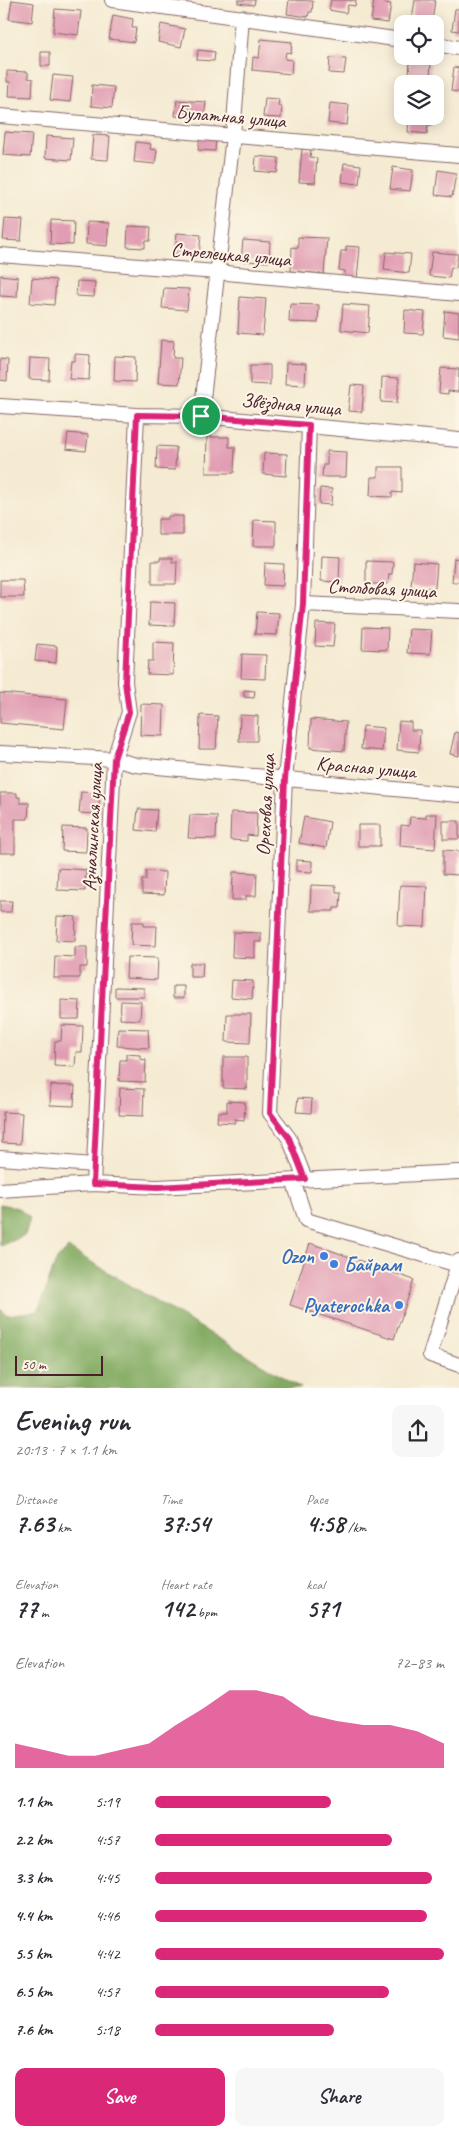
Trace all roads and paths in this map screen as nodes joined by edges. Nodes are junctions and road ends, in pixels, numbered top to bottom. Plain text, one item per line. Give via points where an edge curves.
1 (112, 0) edge
2 (242, 17) junction
3 (394, 39) edge
4 (444, 46) edge
5 (459, 48) edge
6 (0, 116) edge
7 (233, 136) junction
8 (459, 155) edge
9 (0, 256) edge
10 (216, 272) junction
11 (459, 294) edge
12 (0, 406) edge
13 (137, 415) junction
14 (201, 416) junction
15 (309, 425) junction
16 (459, 440) edge
17 (303, 604) junction
18 (459, 612) edge
19 (0, 753) edge
20 (114, 759) junction
21 (285, 779) junction
22 (459, 796) edge
23 (0, 1158) edge
24 (94, 1165) junction
25 (459, 1172) edge
26 (299, 1179) junction
27 (93, 1184) junction
28 (0, 1190) edge
29 (458, 1263) edge
30 (459, 1365) edge

1 - 2 street
2 - 3 street
2 - 7 street
4 - 5 street
6 - 7 street, Булатная улица
7 - 8 street, Булатная улица
7 - 10 street
9 - 10 street, Стрелецкая улица
10 - 11 street, Стрелецкая улица
10 - 14 street
12 - 13 street, Звёздная улица
13 - 14 street, Звёздная улица
13 - 20 street, Азналинская улица via 125,682 129,712
14 - 15 street, Звёздная улица
15 - 16 street, Звёздная улица
15 - 17 street, Ореховая улица
17 - 18 street, Столбовая улица
17 - 21 street, Ореховая улица
19 - 20 street, Красная улица
20 - 21 street, Красная улица via 136,765
20 - 24 street, Азналинская улица
21 - 22 street, Красная улица
21 - 26 street, Ореховая улица via 270,1113 289,1138
23 - 24 street
24 - 27 street, Азналинская улица
25 - 26 street
26 - 27 street via 157,1187
26 - 29 street, Ореховая улица via 306,1220
27 - 28 street
29 - 30 street via 430,1355

